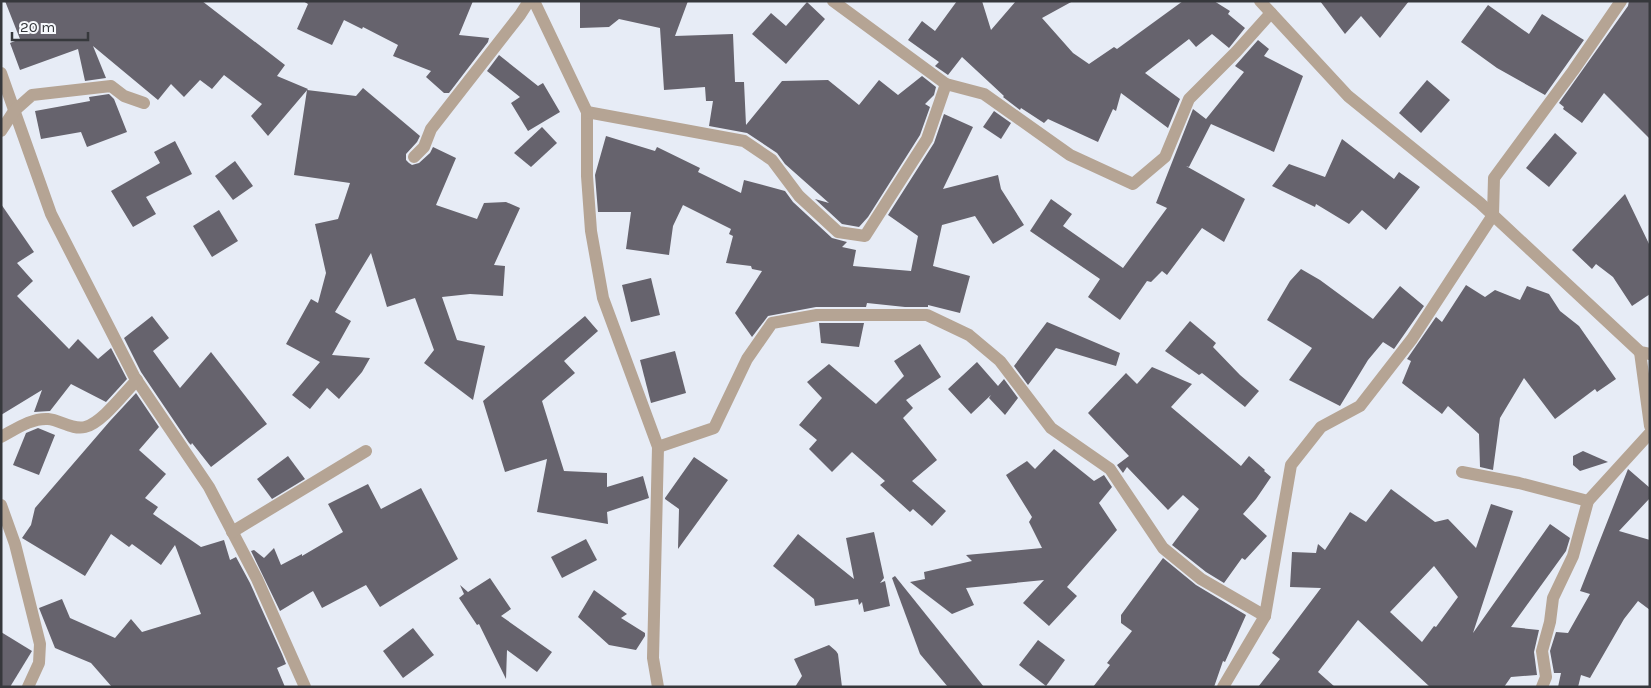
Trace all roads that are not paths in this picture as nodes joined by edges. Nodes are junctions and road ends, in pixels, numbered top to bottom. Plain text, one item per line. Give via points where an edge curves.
1 (529, 1) edge
2 (534, 1) edge
3 (833, 1) edge
4 (1260, 1) edge
5 (1621, 1) edge
6 (1271, 13) junction
7 (1, 73) edge
8 (946, 84) junction
9 (144, 103) dead end
10 (14, 111) junction
11 (588, 112) junction
12 (1, 131) edge
13 (414, 157) dead end
14 (1493, 216) junction
15 (1645, 353) edge
16 (136, 380) junction
17 (1650, 426) edge
18 (1650, 433) edge
19 (1, 437) edge
20 (658, 447) junction
21 (366, 451) dead end
22 (1462, 472) dead end
23 (1588, 501) junction
24 (1, 505) edge
25 (232, 532) junction
26 (1264, 616) junction
27 (28, 687) edge
28 (305, 687) edge
29 (658, 687) edge
30 (1223, 687) edge
31 (1542, 687) edge

1 - 13 street via 431,129 424,147
2 - 11 street
3 - 8 street
4 - 6 street
5 - 14 street via 1494,178
6 - 8 street via 1189,99 1165,157 1133,184 1070,155 984,94
6 - 14 street via 1348,96
7 - 10 street
8 - 11 street via 927,139 865,236 838,232 799,196 772,160 744,141
9 - 10 street via 124,96 111,86 32,96
10 - 12 street
10 - 16 street via 51,214
11 - 20 street via 587,185 591,231 604,298
14 - 15 street
14 - 26 street via 1412,339 1360,406 1321,427 1291,465
15 - 17 street
16 - 19 street via 98,420 85,427 72,427 49,419 33,420
16 - 25 street via 209,487
18 - 23 street
20 - 26 street via 714,428 747,359 772,323 817,315 927,315 969,335 1000,361 1051,428 1110,469 1163,548 1201,579
20 - 29 street via 653,658
21 - 25 street
22 - 23 street
23 - 31 street via 1573,556 1554,598 1542,652 1546,677
24 - 27 street via 15,544 40,644 39,663
25 - 28 street via 257,579
26 - 30 street

